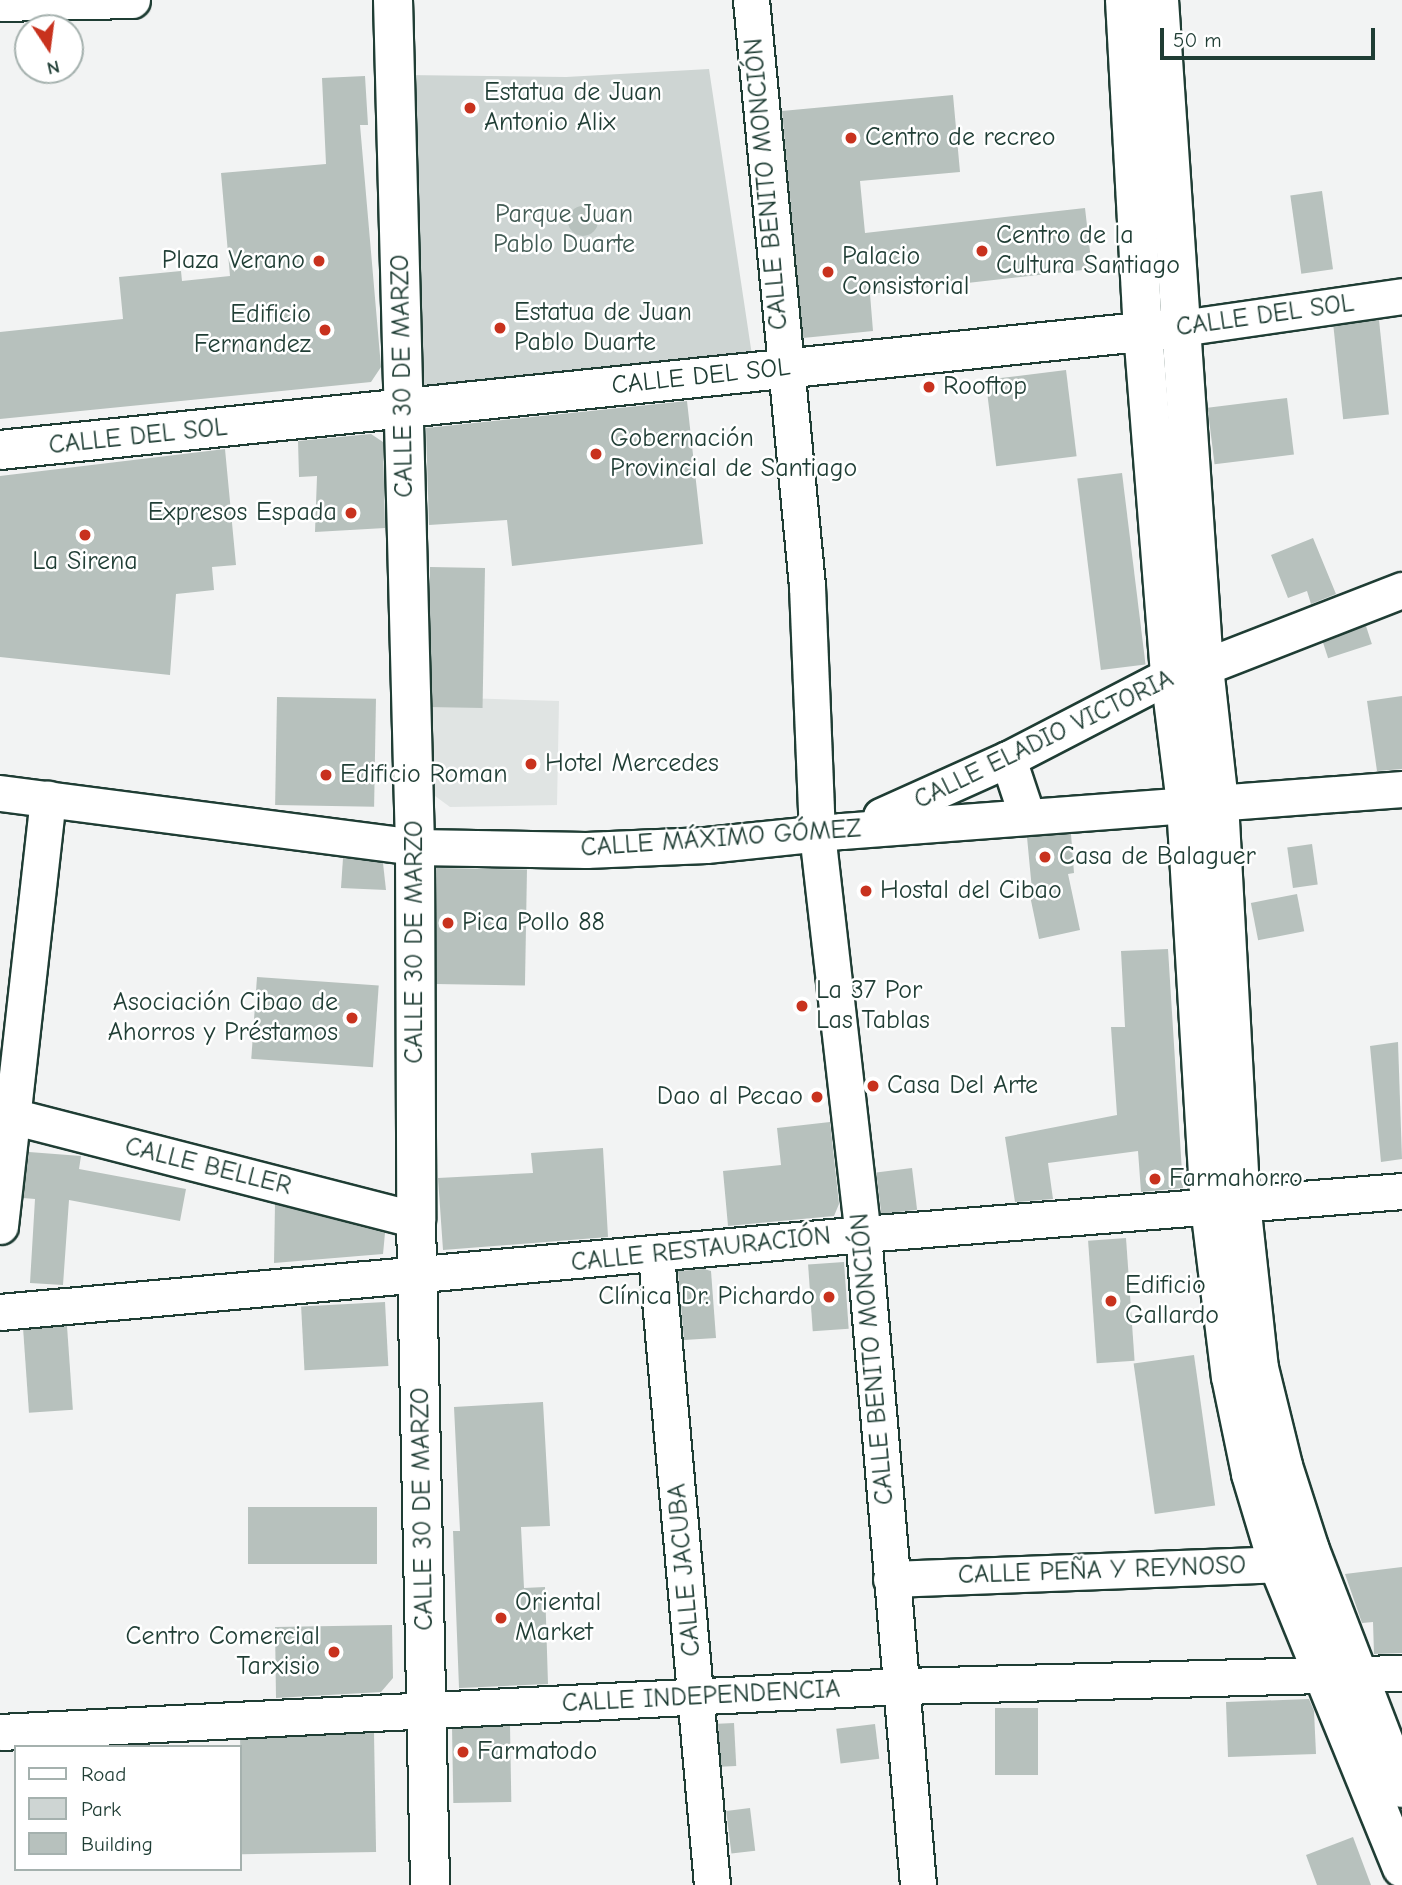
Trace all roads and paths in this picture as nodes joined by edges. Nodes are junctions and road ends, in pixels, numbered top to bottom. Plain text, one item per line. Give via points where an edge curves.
1 (132, 0) edge
2 (393, 0) edge
3 (751, 0) edge
4 (1125, 0) edge
5 (1159, 0) edge
6 (0, 3) edge
7 (1402, 296) edge
8 (1181, 328) junction
9 (1143, 331) junction
10 (783, 367) junction
11 (404, 410) junction
12 (0, 450) edge
13 (1402, 590) edge
14 (1187, 671) junction
15 (1008, 759) junction
16 (1402, 789) edge
17 (0, 793) edge
18 (48, 799) junction
19 (1202, 803) junction
20 (1027, 816) junction
21 (830, 832) junction
22 (415, 848) junction
23 (7, 1115) edge
24 (1402, 1191) edge
25 (1225, 1205) junction
26 (416, 1220) junction
27 (0, 1226) edge
28 (863, 1234) junction
29 (656, 1255) junction
30 (417, 1277) junction
31 (0, 1312) edge
32 (1294, 1557) junction
33 (891, 1579) junction
34 (1402, 1673) edge
35 (1339, 1675) junction
36 (903, 1686) junction
37 (695, 1698) junction
38 (428, 1711) junction
39 (0, 1732) edge
40 (1402, 1788) edge
41 (1402, 1868) edge
42 (430, 1885) edge
43 (712, 1885) edge
44 (918, 1885) edge

1 - 6 street
2 - 11 main road, CALLE 30 DE MARZO
3 - 10 street, CALLE BENITO MONCIÓN
4 - 9 main road
5 - 8 main road
7 - 8 street, CALLE DEL SOL
8 - 9 main road, CALLE DEL SOL
8 - 14 main road
9 - 10 main road, CALLE DEL SOL
9 - 14 main road
10 - 11 main road, CALLE DEL SOL
10 - 21 street, CALLE BENITO MONCIÓN
11 - 12 main road, CALLE DEL SOL
11 - 22 main road, CALLE 30 DE MARZO
13 - 14 street, CALLE ELADIO VICTORIA
14 - 15 street, CALLE ELADIO VICTORIA
14 - 19 main road
15 - 20 street
15 - 21 street, CALLE ELADIO VICTORIA via 914,805
16 - 19 street, CALLE MÁXIMO GÓMEZ
17 - 18 street, CALLE MÁXIMO GÓMEZ
18 - 22 street, CALLE MÁXIMO GÓMEZ
18 - 23 street
19 - 20 street, CALLE MÁXIMO GÓMEZ
19 - 25 main road
20 - 21 street, CALLE MÁXIMO GÓMEZ
21 - 22 street, CALLE MÁXIMO GÓMEZ via 706,845 586,850
21 - 28 street, CALLE BENITO MONCIÓN
22 - 26 main road, CALLE 30 DE MARZO
23 - 26 street, CALLE BELLER
23 - 27 street
24 - 25 street, CALLE RESTAURACIÓN
25 - 28 street, CALLE RESTAURACIÓN
25 - 32 main road via 1283,1466
26 - 30 main road, CALLE 30 DE MARZO
28 - 29 street, CALLE RESTAURACIÓN
28 - 33 street, CALLE BENITO MONCIÓN
29 - 30 street, CALLE RESTAURACIÓN
29 - 37 street, CALLE JACUBA
30 - 31 street, CALLE RESTAURACIÓN
30 - 38 main road, CALLE 30 DE MARZO
32 - 33 street, CALLE PEÑA Y REYNOSO
32 - 35 main road
33 - 36 street, CALLE BENITO MONCIÓN
34 - 35 street, CALLE INDEPENDENCIA
35 - 36 street, CALLE INDEPENDENCIA
35 - 40 main road
35 - 41 main road
36 - 37 street, CALLE INDEPENDENCIA
36 - 44 street, CALLE BENITO MONCIÓN
37 - 38 street, CALLE INDEPENDENCIA
37 - 43 street, CALLE JACUBA
38 - 39 street, CALLE INDEPENDENCIA
38 - 42 main road, CALLE 30 DE MARZO

